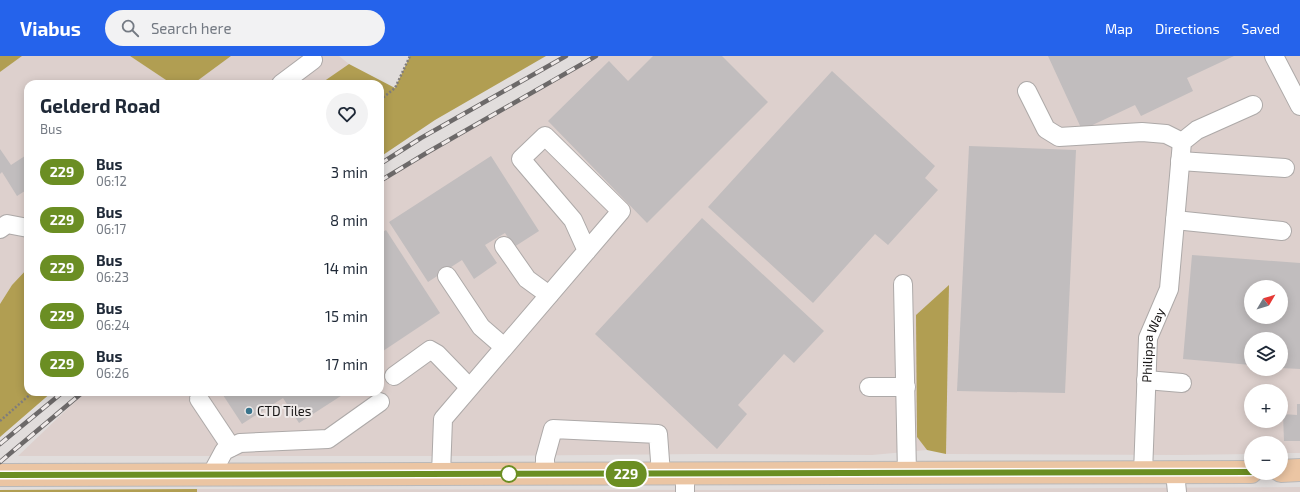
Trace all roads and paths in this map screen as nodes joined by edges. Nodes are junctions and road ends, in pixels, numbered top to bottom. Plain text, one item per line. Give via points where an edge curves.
1 (410, 56) edge
2 (1274, 56) edge
3 (313, 60) dead end
4 (286, 80) edge
5 (1027, 91) dead end
6 (384, 97) edge
7 (1253, 106) dead end
8 (1300, 106) edge
9 (1182, 142) junction
10 (1180, 160) junction
11 (1285, 168) dead end
12 (1175, 220) junction
13 (24, 227) edge
14 (0, 229) edge
15 (1282, 231) dead end
16 (504, 246) dead end
17 (586, 251) junction
18 (447, 276) dead end
19 (903, 284) dead end
20 (549, 295) junction
21 (504, 347) junction
22 (394, 376) dead end
23 (1146, 380) junction
24 (1182, 383) dead end
25 (469, 387) junction
26 (869, 387) dead end
27 (906, 387) junction
28 (28, 396) edge
29 (199, 399) dead end
30 (380, 402) dead end
31 (0, 421) edge
32 (231, 447) junction
33 (1300, 470) edge
34 (1288, 471) edge
35 (907, 473) junction
36 (1143, 473) junction
37 (1244, 473) edge
38 (441, 474) junction
39 (545, 474) junction
40 (661, 474) junction
41 (0, 475) edge
42 (211, 475) junction
43 (1176, 482) edge
44 (685, 483) edge

1 - 6 path via 395,88
2 - 8 lane
3 - 4 lane
5 - 9 lane via 1046,129 1059,137 1142,132 1166,134
7 - 9 lane via 1197,130
9 - 10 lane, Philippa Way
10 - 11 lane
10 - 12 lane, Philippa Way
12 - 15 lane
12 - 23 lane, Philippa Way via 1169,289 1148,338
13 - 14 lane via 7,224
16 - 20 lane via 527,279
17 - 17 lane via 573,220 521,159 545,136 621,211
17 - 20 lane
18 - 21 lane via 481,328
19 - 27 lane
20 - 21 lane
21 - 25 lane
22 - 25 lane via 430,350
23 - 24 lane
23 - 36 lane, Philippa Way
25 - 38 lane via 442,418
26 - 27 lane
27 - 35 lane
28 - 31 path
29 - 32 lane
30 - 32 lane via 328,439 240,443
32 - 42 lane via 224,450
33 - 34 main road
35 - 36 main road
35 - 44 main road
36 - 43 main road
37 - 43 main road
38 - 39 main road
38 - 42 main road
39 - 40 main road
39 - 40 lane via 545,458 553,430 658,434
40 - 44 main road
41 - 42 main road

